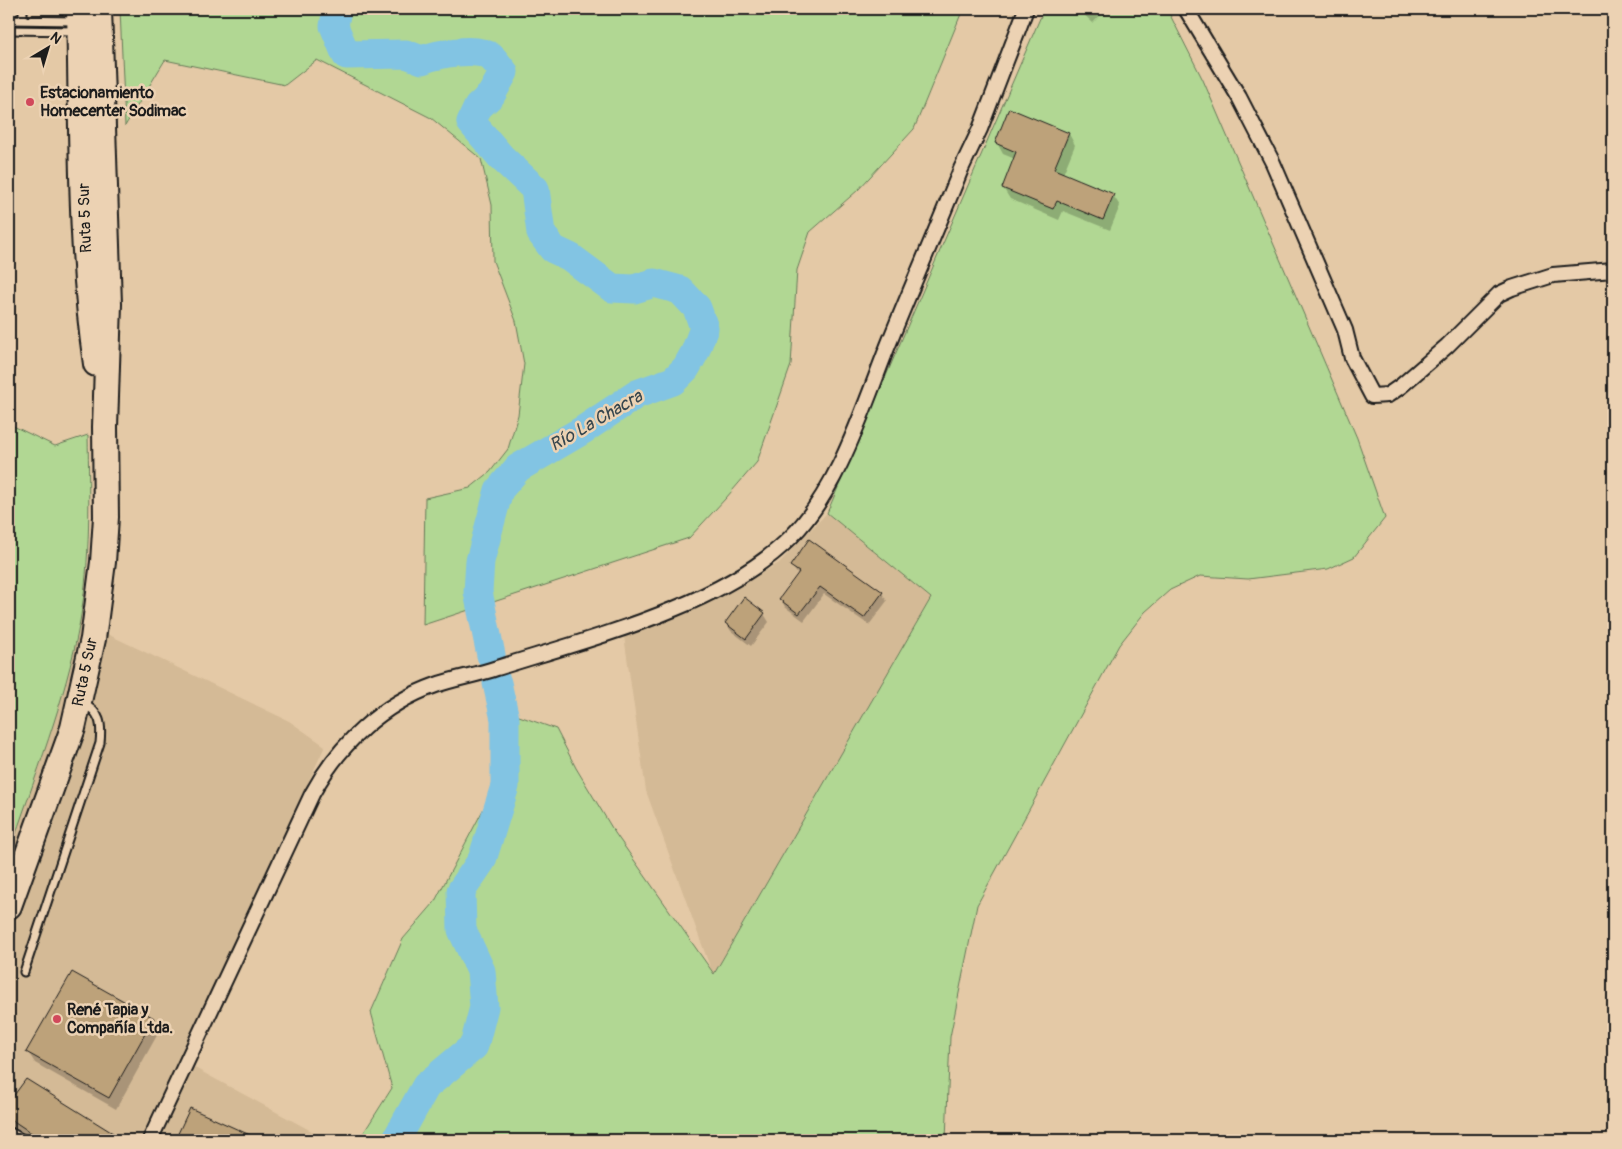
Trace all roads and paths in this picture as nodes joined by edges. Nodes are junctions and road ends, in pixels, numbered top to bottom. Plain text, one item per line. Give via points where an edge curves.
1 (23, 9) edge
2 (1026, 9) edge
3 (1186, 9) edge
4 (88, 19) edge
5 (9, 20) edge
6 (23, 20) junction
7 (9, 30) edge
8 (1613, 270) edge
9 (80, 702) junction
10 (9, 906) edge
11 (24, 972) dead end
12 (9, 1131) edge
13 (25, 1140) edge
14 (150, 1140) edge

1 - 6 lane
2 - 14 street via 980,129 855,428 825,493 803,524 756,566 690,601 608,633 481,674 435,685 393,706 360,731 331,763 312,794
3 - 8 street via 1239,97 1273,163 1345,330 1355,364 1372,396 1388,395 1401,386 1499,294 1553,275
4 - 6 lane
4 - 7 lane
4 - 9 highway, Ruta 5 Sur via 84,197 90,324 105,427 106,517 93,639
5 - 6 lane
9 - 10 highway, Ruta 5 Sur via 65,754
9 - 11 lane via 93,708 98,717 100,743
12 - 13 lane

